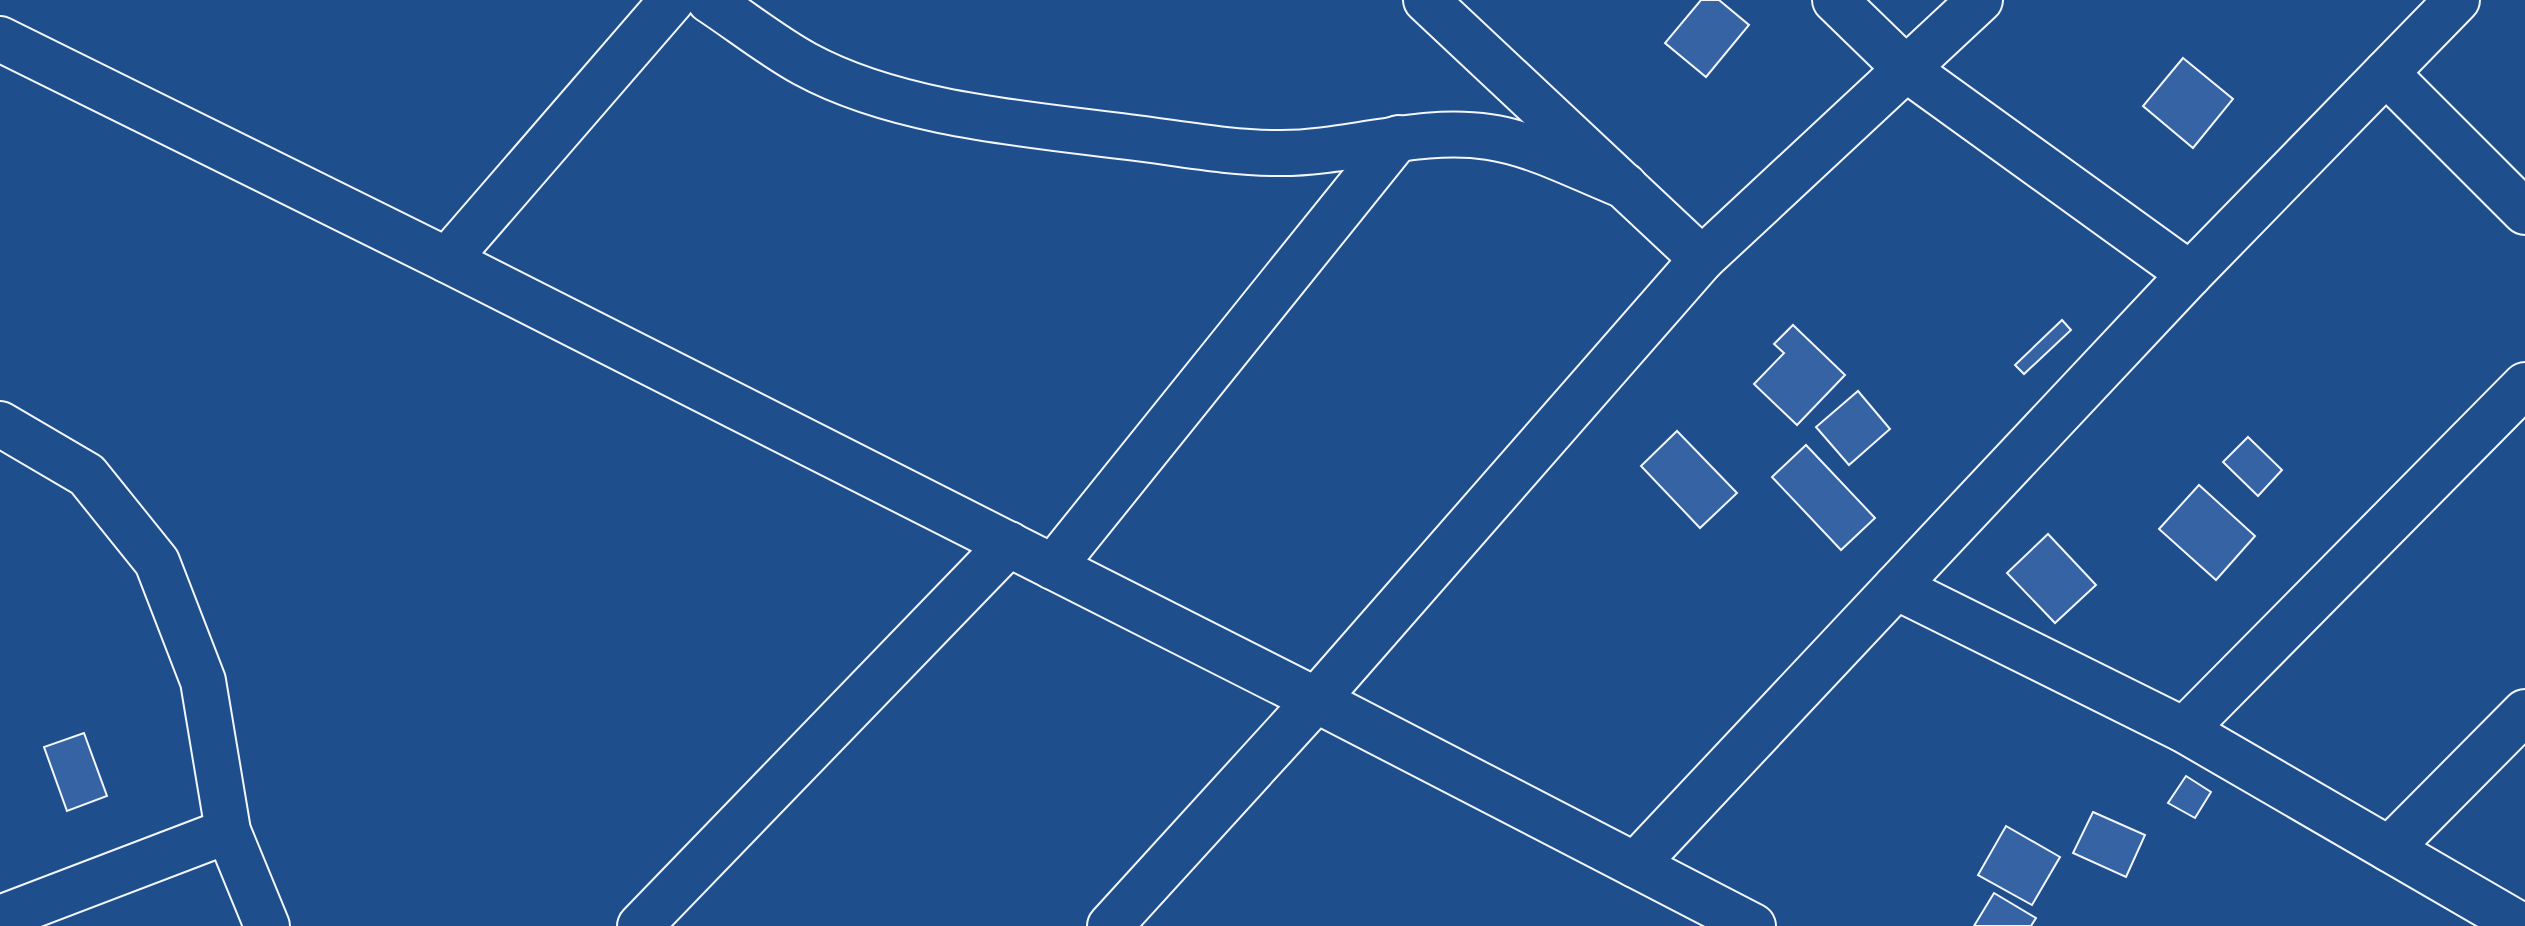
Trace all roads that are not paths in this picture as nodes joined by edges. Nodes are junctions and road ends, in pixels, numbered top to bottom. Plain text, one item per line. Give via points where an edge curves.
1 (672, 0) edge
2 (709, 0) edge
3 (1426, 0) edge
4 (1835, 0) edge
5 (1980, 0) edge
6 (2457, 0) edge
7 (0, 39) edge
8 (1906, 69) junction
9 (2386, 73) junction
10 (1398, 138) junction
11 (1625, 186) junction
12 (2525, 212) edge
13 (1702, 259) junction
14 (447, 260) junction
15 (2190, 274) junction
16 (2525, 385) edge
17 (0, 424) edge
18 (1009, 544) junction
19 (1053, 567) junction
20 (1896, 587) junction
21 (1316, 700) junction
22 (2525, 712) edge
23 (2184, 730) junction
24 (228, 831) junction
25 (2389, 849) junction
26 (1635, 865) junction
27 (0, 918) edge
28 (267, 926) edge
29 (640, 926) edge
30 (1110, 926) edge
31 (1753, 926) edge
32 (2522, 926) edge

1 - 14 street
2 - 10 street via 805,64 864,89 931,107 1241,153 1292,153
3 - 11 street
4 - 8 street
5 - 8 street
6 - 9 street
7 - 14 street
8 - 13 street
8 - 15 street
9 - 12 street
9 - 15 street
10 - 11 street via 1488,136
10 - 19 street
11 - 13 street
13 - 21 street
14 - 18 street
15 - 20 street
16 - 23 street
17 - 24 street via 87,475 157,562 203,681
18 - 19 street
18 - 29 street
19 - 21 street
20 - 23 street
20 - 26 street
21 - 26 street
21 - 30 street
22 - 25 street
23 - 25 street
24 - 27 street
24 - 28 street
25 - 32 street
26 - 31 street

